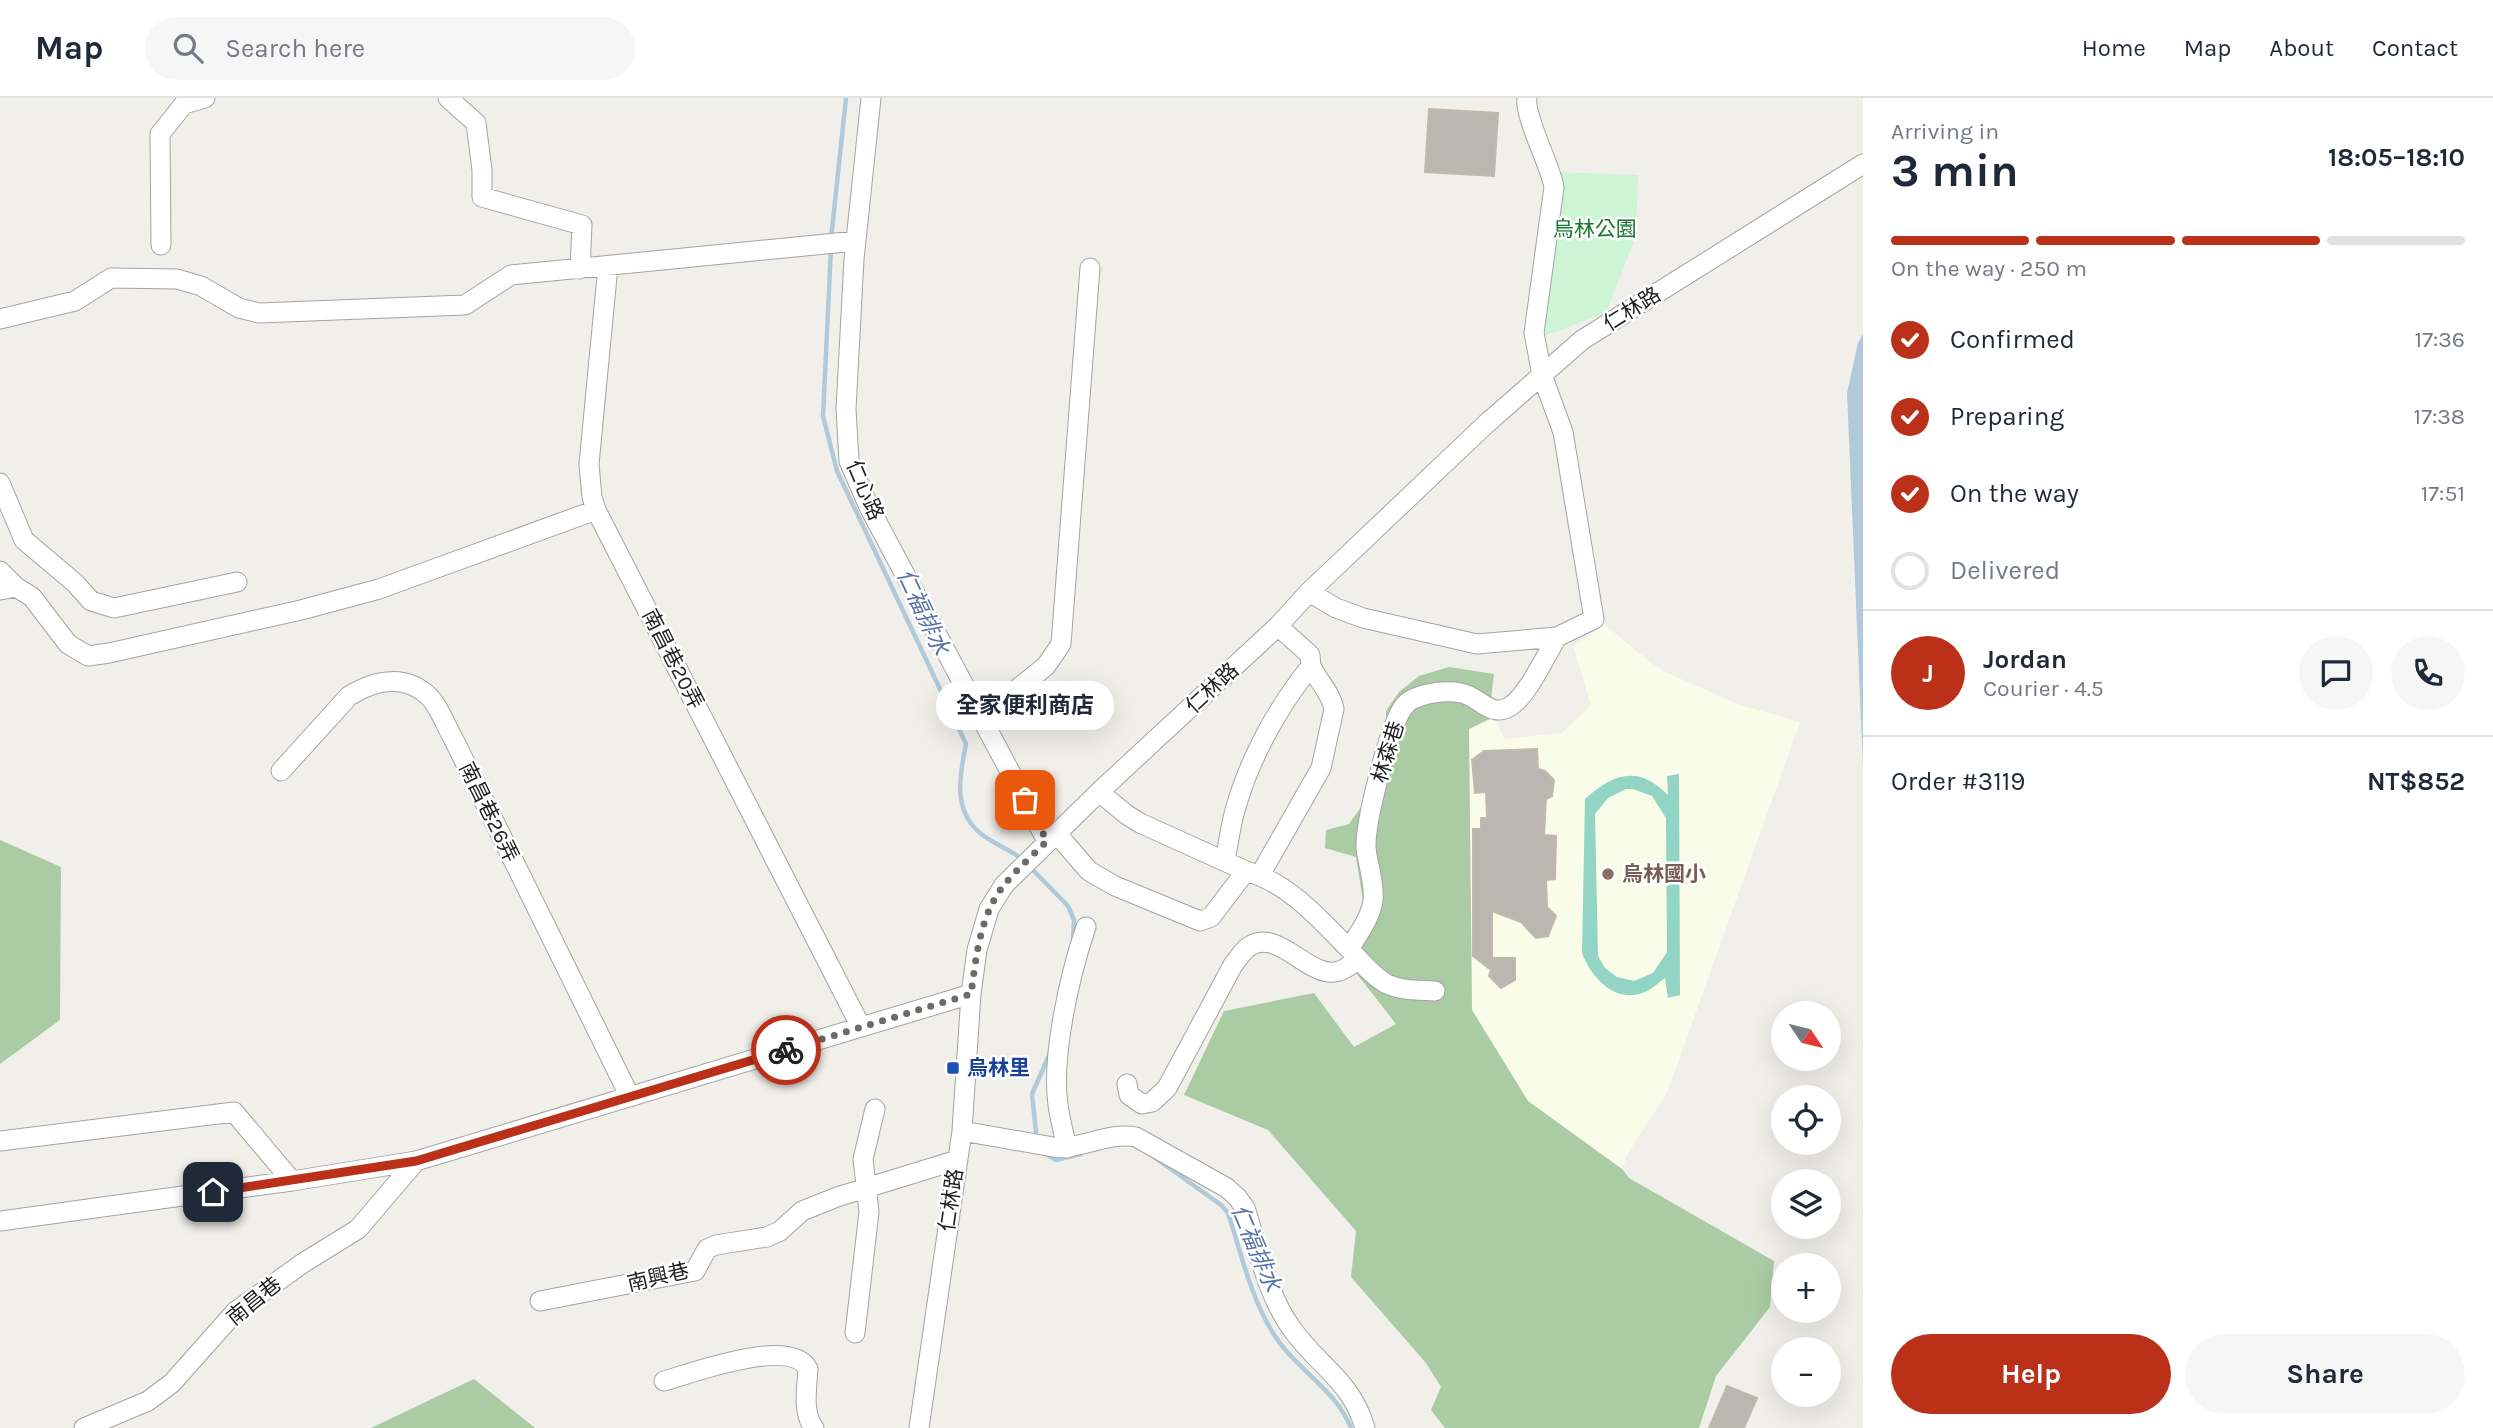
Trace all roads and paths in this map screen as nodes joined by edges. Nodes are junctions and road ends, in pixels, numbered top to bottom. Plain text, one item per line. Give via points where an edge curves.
1 (205, 98) edge
2 (449, 98) edge
3 (871, 98) edge
4 (1527, 98) edge
5 (1863, 164) edge
6 (839, 242) junction
7 (161, 246) dead end
8 (608, 266) junction
9 (580, 268) junction
10 (1090, 268) dead end
11 (0, 319) edge
12 (1542, 375) junction
13 (0, 483) edge
14 (596, 510) junction
15 (0, 571) edge
16 (237, 582) dead end
17 (8, 589) edge
18 (1309, 592) junction
19 (1278, 626) junction
20 (1557, 637) junction
21 (1311, 666) junction
22 (981, 718) junction
23 (281, 771) dead end
24 (1099, 792) junction
25 (1046, 843) junction
26 (1226, 861) junction
27 (1253, 873) junction
28 (1086, 927) dead end
29 (1354, 954) junction
30 (1435, 991) dead end
31 (971, 994) junction
32 (861, 1027) junction
33 (1127, 1084) dead end
34 (630, 1097) junction
35 (875, 1109) dead end
36 (962, 1131) junction
37 (0, 1141) edge
38 (1067, 1148) junction
39 (957, 1160) junction
40 (416, 1161) junction
41 (292, 1181) junction
42 (866, 1188) junction
43 (0, 1221) edge
44 (540, 1301) dead end
45 (855, 1333) dead end
46 (664, 1381) dead end
47 (84, 1428) edge
48 (814, 1428) edge
49 (919, 1428) edge
50 (1365, 1428) edge

1 - 7 street via 184,104 160,134
2 - 9 street via 476,124 482,197 582,225
3 - 6 street, 仁心路
4 - 12 street via 1555,187 1534,332
5 - 12 street, 仁林路 via 1582,340
6 - 8 street
6 - 22 street, 仁心路 via 849,461
8 - 9 street
8 - 14 street, 南昌巷20弄 via 589,464
9 - 11 street via 511,275 465,305 258,313 177,279 111,278 75,302
10 - 22 street via 1061,644 1046,666
12 - 18 street, 仁林路
12 - 20 street via 1563,432 1594,619
13 - 16 street via 24,540 91,601 114,608
14 - 17 street via 379,589 89,656 68,644 32,597
14 - 32 street, 南昌巷20弄
15 - 17 street
18 - 19 street, 仁林路
18 - 20 street via 1363,618 1477,644
19 - 21 street via 1310,655
19 - 24 street, 仁林路
20 - 29 street, 林森巷 via 1510,707 1489,709 1461,693 1430,694 1403,706 1368,819 1366,848 1373,902
21 - 26 street via 1288,695 1256,755 1234,814
21 - 27 street via 1334,709 1321,768
22 - 25 street, 仁心路
23 - 34 street, 南昌巷26弄 via 349,696 362,688 383,681 401,683 432,701
24 - 25 street, 仁林路
24 - 26 street via 1134,819
25 - 27 street via 1115,886 1200,921 1211,917
25 - 31 street, 仁林路 via 1004,885 989,909
26 - 27 street
27 - 29 street via 1306,905
28 - 38 street via 1058,1054 1057,1103
29 - 30 street via 1386,983
29 - 33 street via 1340,971 1330,972 1270,942 1247,947 1167,1088 1152,1102 1142,1104 1129,1095
31 - 32 street
31 - 36 street, 仁林路
32 - 34 street
34 - 40 street
35 - 42 street via 863,1159
36 - 38 street
36 - 39 street, 仁林路
37 - 41 street via 234,1112
38 - 50 street via 1125,1135 1136,1137 1237,1197 1245,1208 1278,1306 1292,1329 1346,1387
39 - 42 street, 南興巷
39 - 49 street, 仁林路
40 - 41 street
40 - 47 street, 南昌巷 via 358,1229 236,1311 172,1382 148,1401
41 - 43 street
42 - 44 street, 南興巷 via 802,1211 767,1237 707,1249 695,1271
42 - 45 street via 869,1212
46 - 48 street via 753,1356 797,1357 808,1369 807,1408

